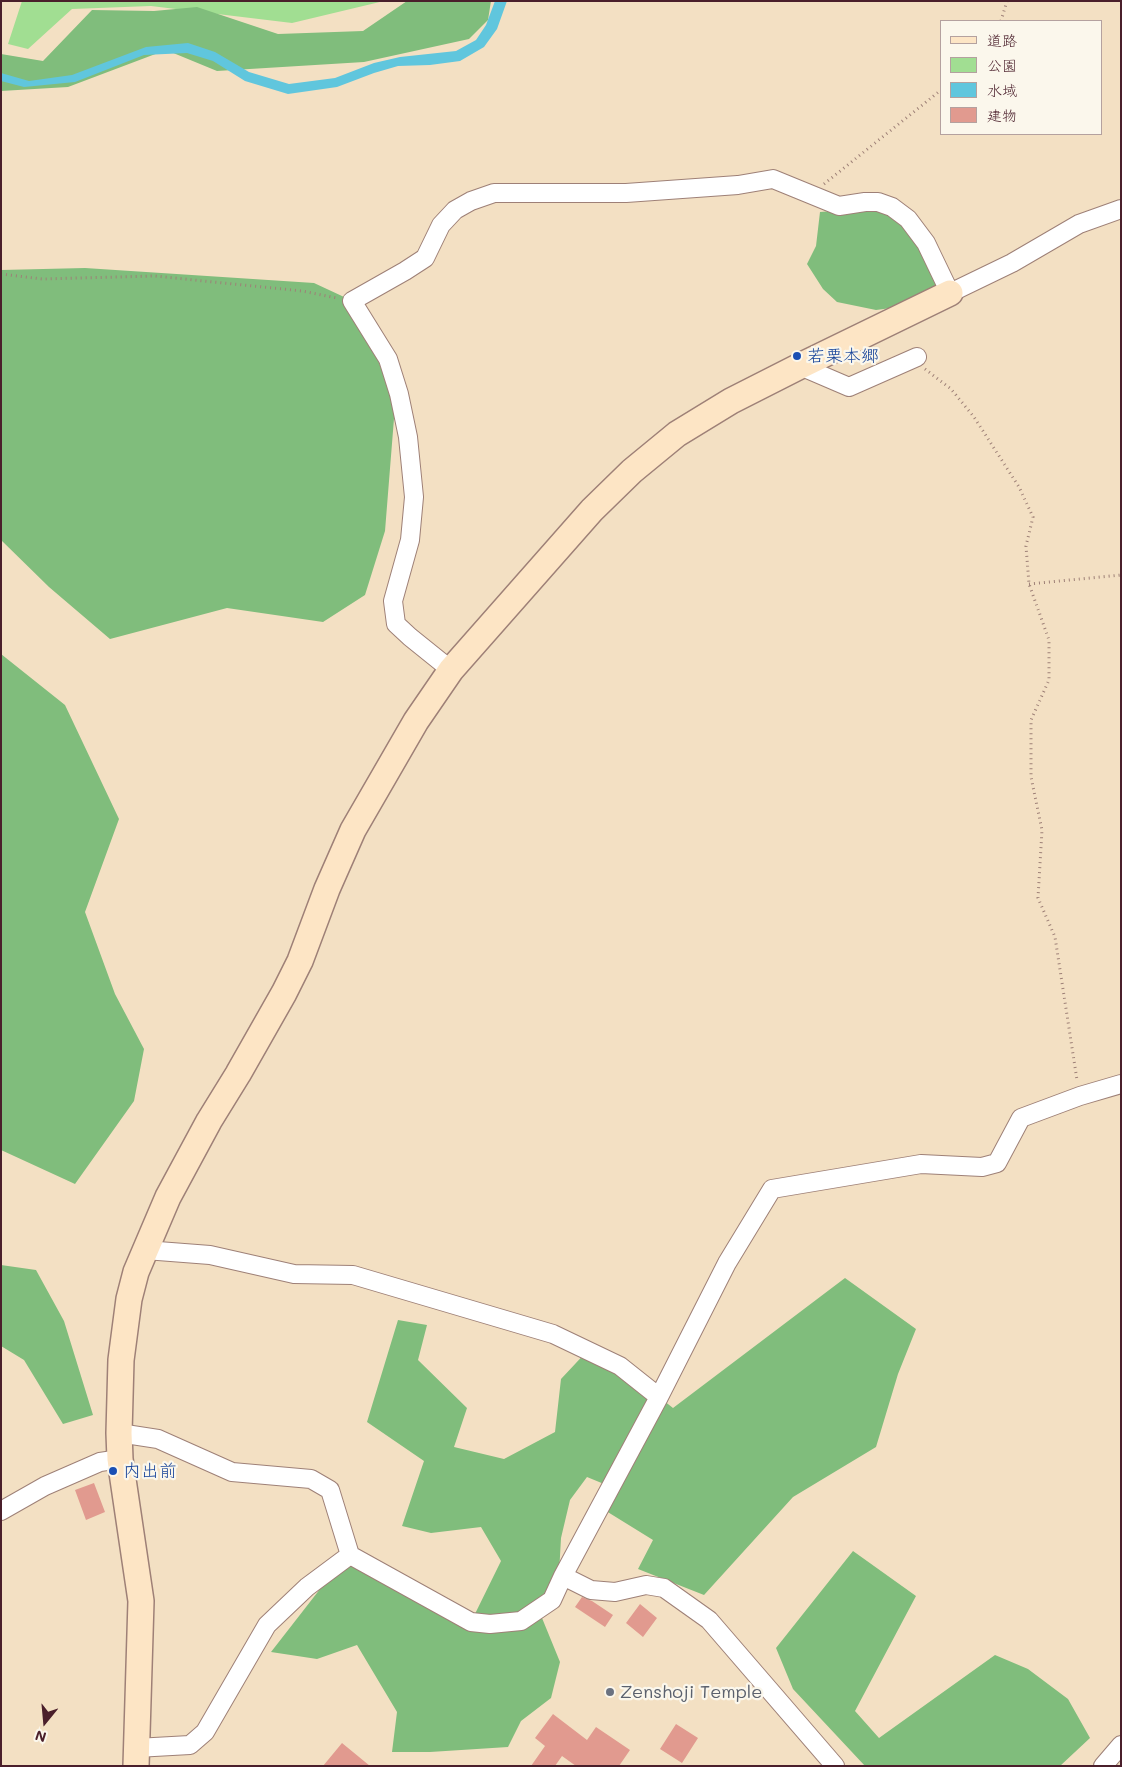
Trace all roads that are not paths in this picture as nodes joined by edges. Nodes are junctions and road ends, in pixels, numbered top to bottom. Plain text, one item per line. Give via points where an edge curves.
1 (1121, 209) edge
2 (950, 293) junction
3 (917, 357) road end
4 (800, 366) junction
5 (451, 670) junction
6 (1121, 1084) edge
7 (145, 1250) junction
8 (659, 1397) junction
9 (119, 1433) junction
10 (120, 1459) junction
11 (1, 1511) edge
12 (350, 1555) junction
13 (563, 1576) junction
14 (1121, 1745) edge
15 (136, 1757) edge
16 (834, 1766) edge
17 (1103, 1766) edge

1 - 2 street via 1079,224 1012,263
2 - 4 street
2 - 5 street via 926,243 908,219 892,207 878,202 839,206 774,179 626,194 494,193 455,210 441,225 425,258 352,301 388,359 408,437 414,497 410,540 393,601 396,624
3 - 4 street via 849,387
4 - 5 street via 677,434 632,471 592,510
5 - 7 street via 416,721 353,830 300,961 187,1159
6 - 8 street via 1021,1118 997,1163 982,1167 921,1164 772,1188 727,1263
7 - 8 street via 210,1255 294,1274 353,1275 552,1334 620,1366
7 - 9 street via 136,1272 126,1319
8 - 13 street
9 - 10 street
9 - 12 street via 158,1439 232,1472 311,1479 330,1490
10 - 11 street via 100,1462 45,1486
10 - 15 street via 141,1601
12 - 13 street via 471,1622 490,1624 521,1621 552,1600
12 - 15 street via 307,1587 267,1625 206,1732 190,1745
13 - 16 street via 591,1590 615,1592 646,1584 664,1588 709,1620
14 - 17 street

